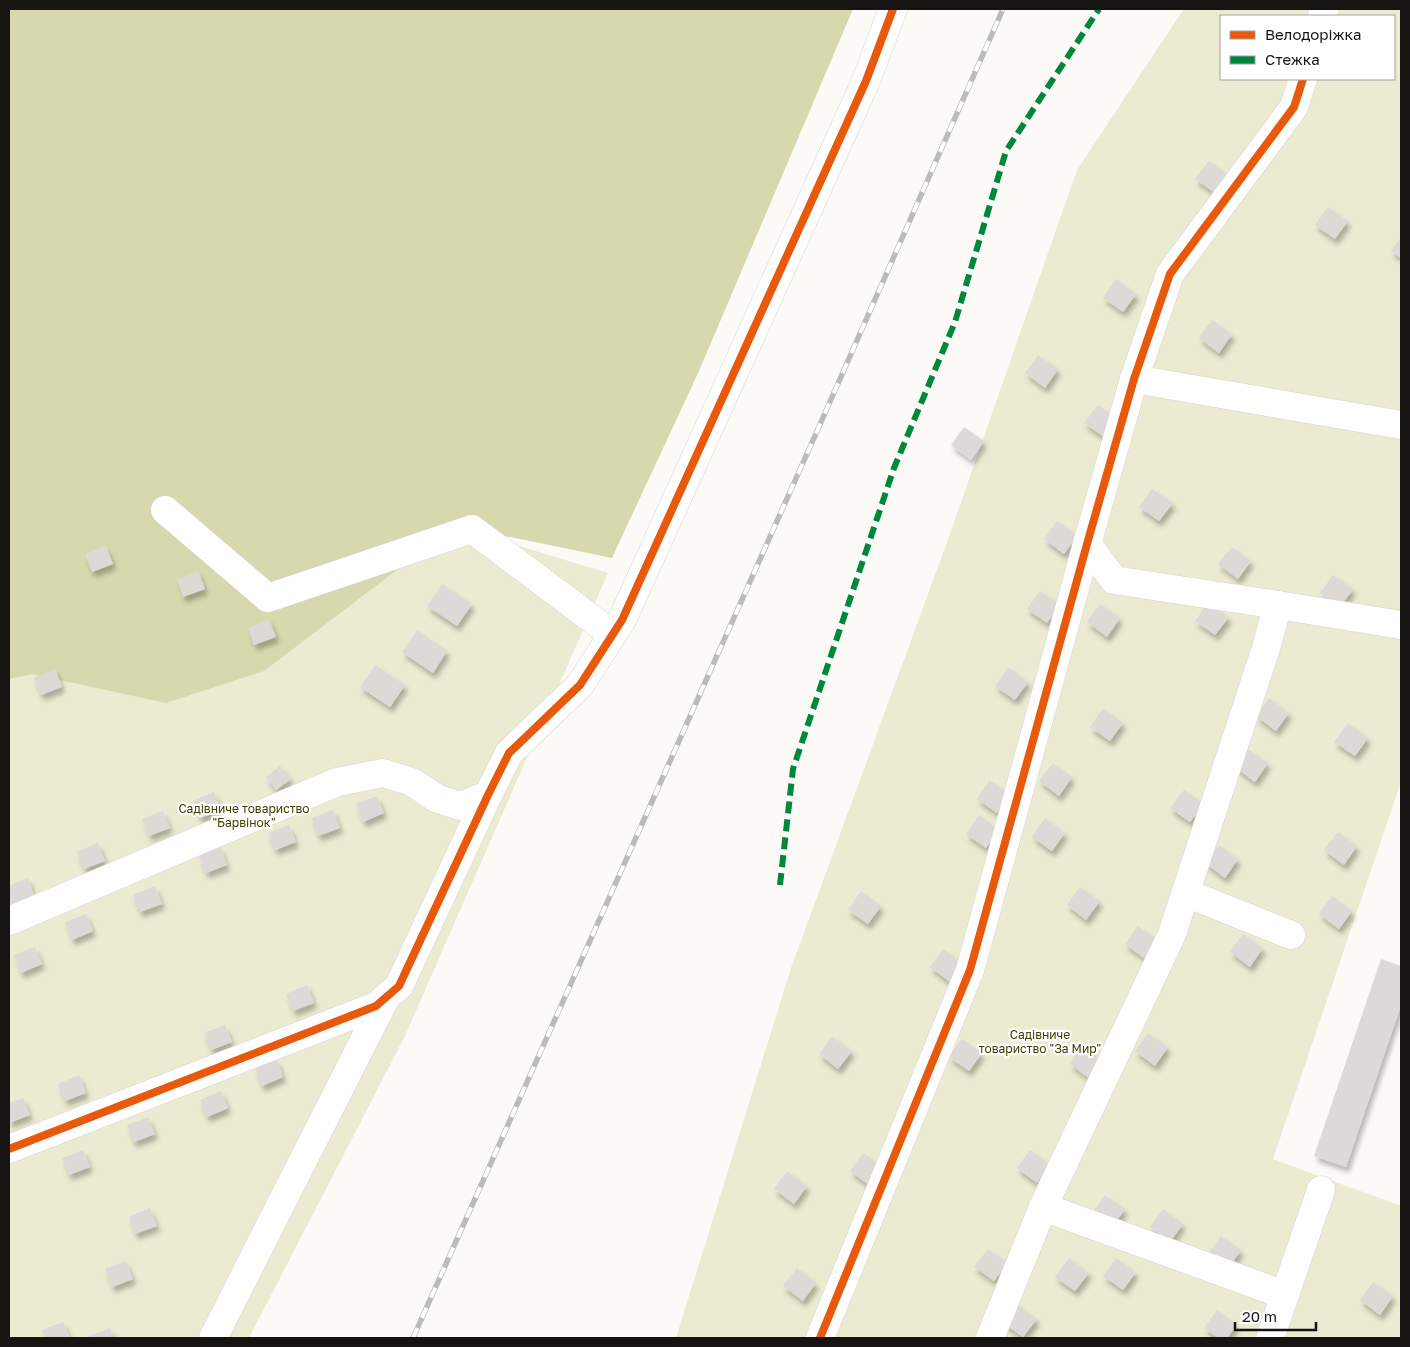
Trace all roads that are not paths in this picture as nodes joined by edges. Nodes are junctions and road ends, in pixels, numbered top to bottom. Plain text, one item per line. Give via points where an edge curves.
1 (894, 9) edge
2 (1303, 80) edge
3 (1134, 379) junction
4 (1401, 425) edge
5 (165, 510) dead end
6 (1087, 544) junction
7 (1278, 605) junction
8 (1401, 625) edge
9 (612, 634) junction
10 (488, 795) junction
11 (1186, 893) junction
12 (9, 921) edge
13 (1291, 935) dead end
14 (385, 999) junction
15 (9, 1148) edge
16 (1321, 1190) dead end
17 (1043, 1207) junction
18 (1285, 1295) junction
19 (213, 1338) edge
20 (820, 1338) edge
21 (990, 1338) edge
22 (1270, 1338) edge

1 - 9 street via 866,81 769,297 622,620
2 - 3 street via 1294,107 1170,274
3 - 4 street
3 - 6 street
5 - 9 street via 268,598 472,529
6 - 7 street via 1114,580
6 - 20 street via 970,970
7 - 8 street
7 - 11 street
9 - 10 street via 580,685 509,753
10 - 12 street via 460,806 436,798 412,782 383,773 337,782
10 - 14 street via 399,986
11 - 13 street
11 - 17 street via 1172,934
14 - 15 street via 376,1006
14 - 19 street
16 - 18 street
17 - 18 street
17 - 21 street
18 - 22 street

